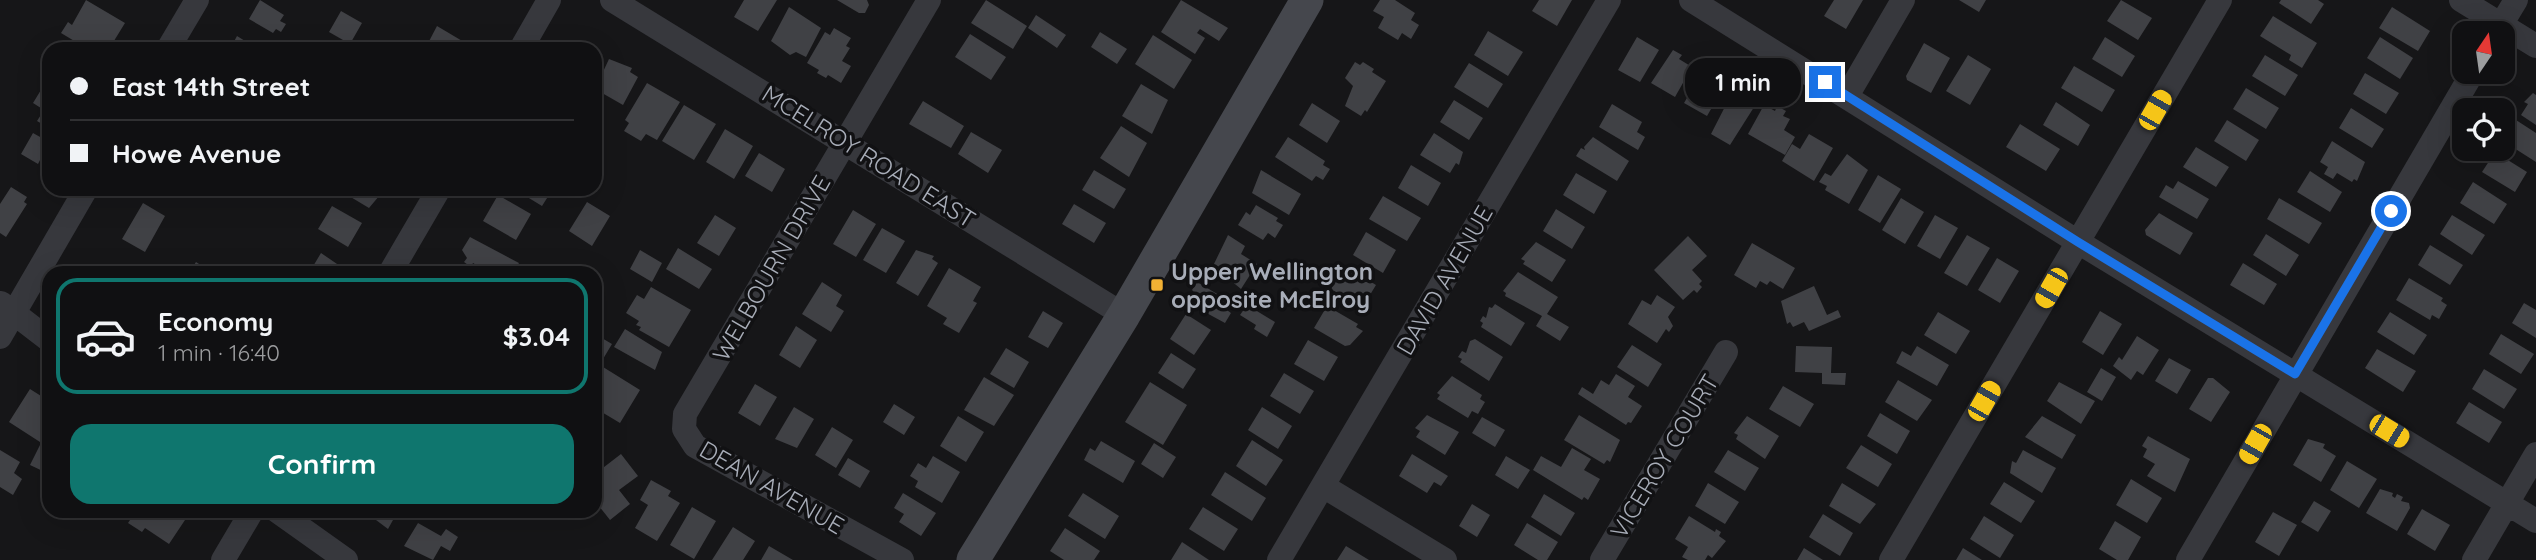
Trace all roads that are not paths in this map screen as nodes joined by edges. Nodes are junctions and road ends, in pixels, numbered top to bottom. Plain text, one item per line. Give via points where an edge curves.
1 (197, 0) edge
2 (549, 0) edge
3 (612, 0) edge
4 (929, 0) edge
5 (1307, 0) edge
6 (1609, 0) edge
7 (1690, 0) edge
8 (1903, 0) edge
9 (2220, 0) edge
10 (2460, 0) edge
11 (2516, 0) edge
12 (2488, 21) edge
13 (2504, 21) edge
14 (2515, 36) edge
15 (172, 42) edge
16 (525, 42) edge
17 (2536, 46) edge
18 (2466, 84) edge
19 (1847, 96) junction
20 (845, 141) junction
21 (81, 196) edge
22 (435, 196) edge
23 (2078, 242) junction
24 (394, 266) edge
25 (7, 308) edge
26 (1124, 315) junction
27 (42, 335) edge
28 (0, 337) edge
29 (1726, 352) dead end
30 (2295, 374) junction
31 (684, 429) joint
32 (2536, 454) edge
33 (1322, 486) junction
34 (2507, 503) junction
35 (248, 518) edge
36 (287, 518) edge
37 (2536, 521) edge
38 (223, 560) edge
39 (346, 560) edge
40 (902, 560) edge
41 (973, 560) edge
42 (1279, 560) edge
43 (1445, 560) edge
44 (1602, 560) edge
45 (1891, 560) edge
46 (2188, 560) edge
47 (2474, 560) edge

1 - 15 street
2 - 16 street
3 - 20 street, MCELROY ROAD EAST
4 - 20 street, WELBOURN DRIVE
5 - 26 main road
6 - 33 street, DAVID AVENUE
7 - 19 street
8 - 19 street
9 - 23 street
10 - 12 street
11 - 13 street
14 - 17 street
18 - 30 street
19 - 23 street
20 - 26 street, MCELROY ROAD EAST
20 - 31 street, WELBOURN DRIVE via 685,414
21 - 25 street
22 - 24 street
23 - 30 street
23 - 45 street
25 - 27 street
25 - 28 street
26 - 41 main road
29 - 44 street, VICEROY COURT
30 - 34 street
30 - 46 street
31 - 40 street, DEAN AVENUE via 695,446
32 - 34 street
33 - 42 street, DAVID AVENUE
33 - 43 street
34 - 37 street
34 - 47 street
35 - 38 street
36 - 39 street

